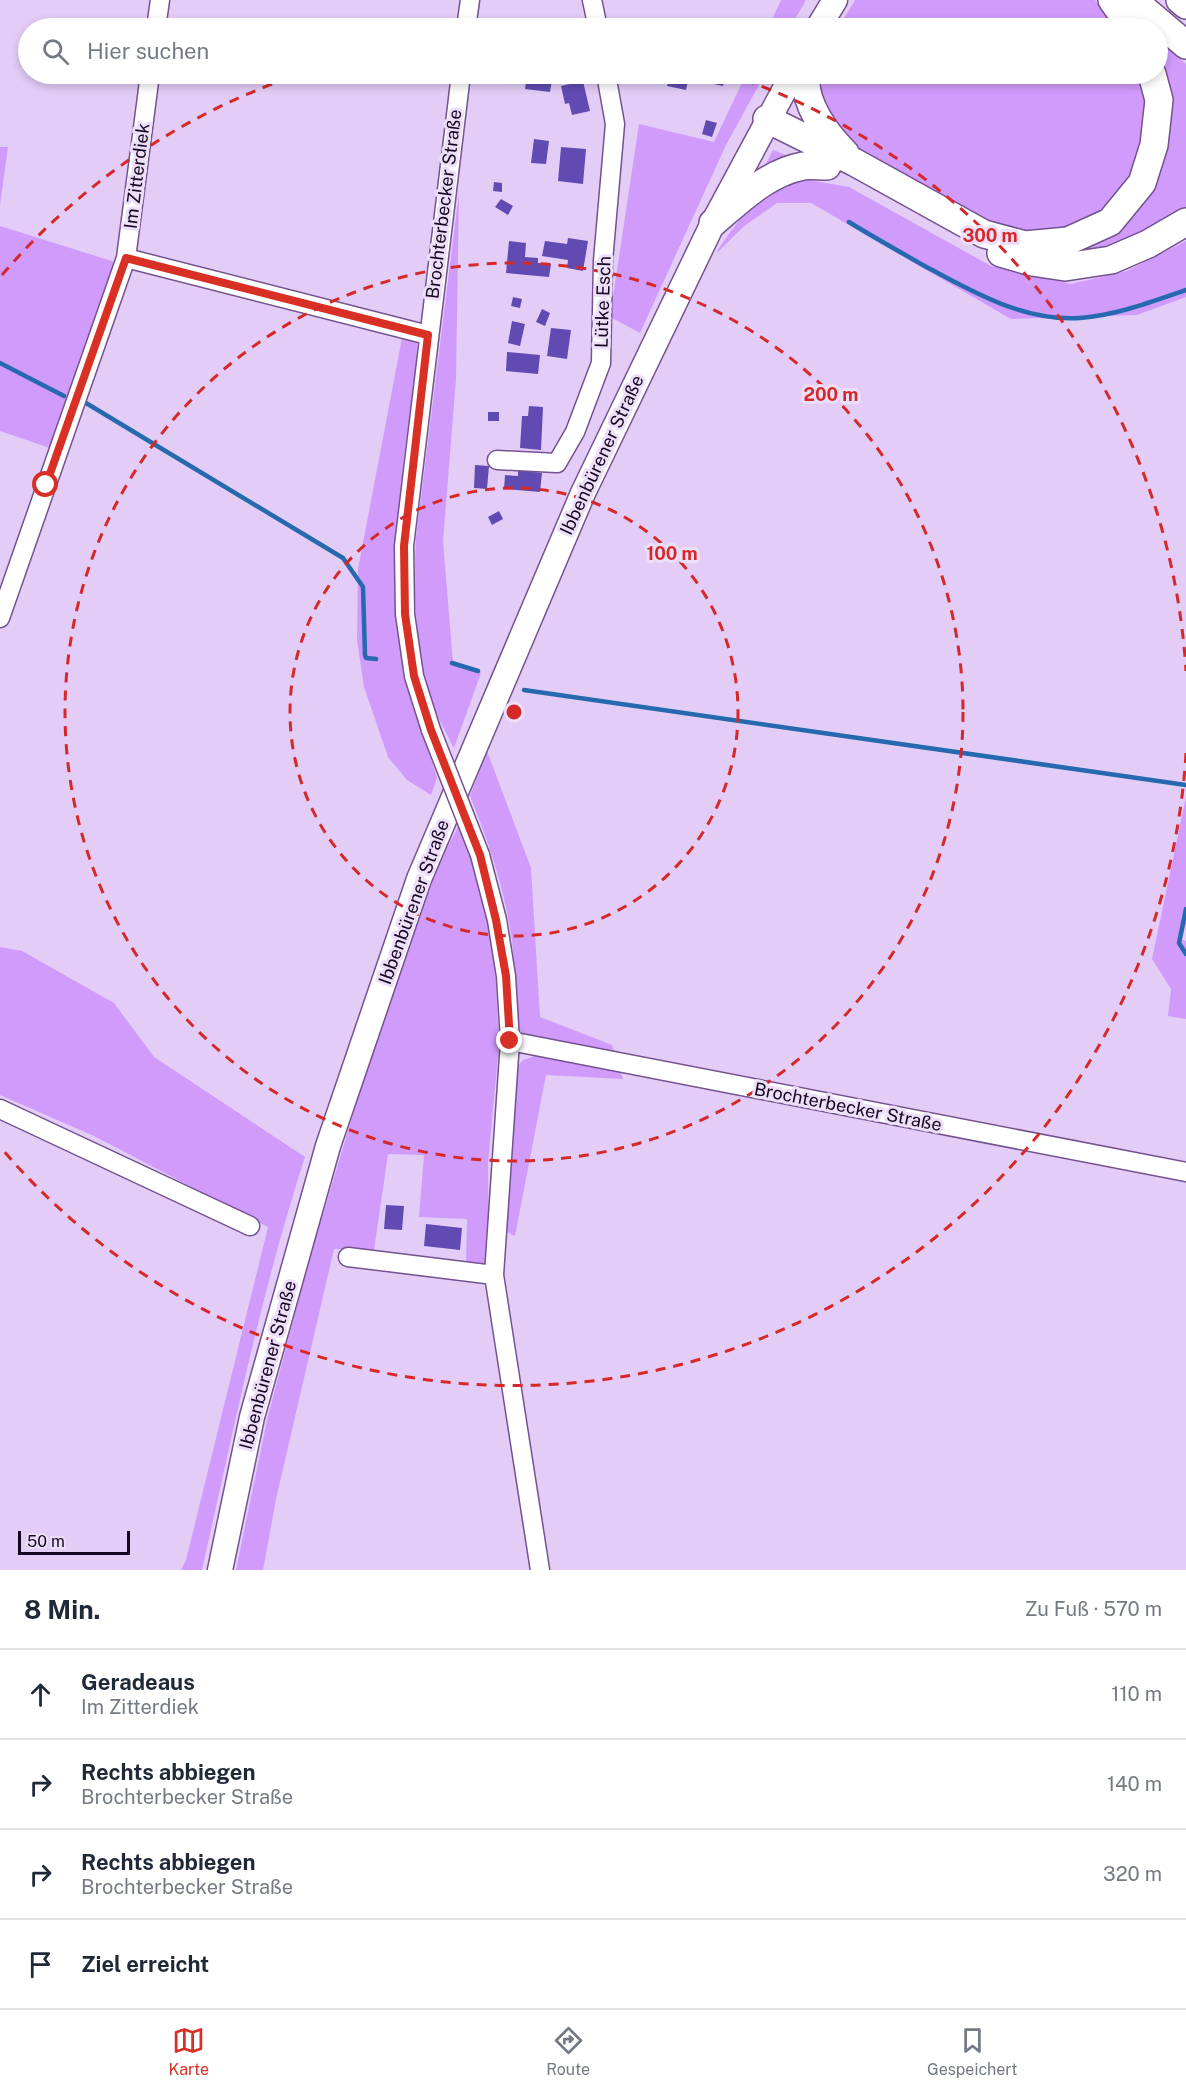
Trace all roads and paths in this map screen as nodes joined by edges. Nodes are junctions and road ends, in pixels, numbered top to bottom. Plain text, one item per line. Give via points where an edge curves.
1 (160, 0) edge
2 (470, 0) edge
3 (591, 0) edge
4 (835, 0) edge
5 (1112, 0) edge
6 (1133, 0) edge
7 (1180, 0) edge
8 (1186, 4) edge
9 (157, 18) edge
10 (467, 18) edge
11 (596, 18) edge
12 (825, 18) edge
13 (1125, 18) edge
14 (1154, 18) edge
15 (1168, 30) edge
16 (1186, 45) edge
17 (149, 84) edge
18 (460, 84) edge
19 (608, 84) edge
20 (787, 84) edge
21 (805, 84) edge
22 (1155, 84) edge
23 (763, 127) junction
24 (854, 162) junction
25 (826, 166) junction
26 (1186, 222) edge
27 (713, 223) junction
28 (126, 258) junction
29 (428, 335) junction
30 (497, 460) dead end
31 (0, 618) edge
32 (510, 1041) junction
33 (0, 1109) edge
34 (1186, 1172) edge
35 (250, 1226) dead end
36 (348, 1257) dead end
37 (494, 1275) junction
38 (220, 1570) edge
39 (540, 1570) edge

1 - 9 street
2 - 10 street
3 - 11 street
4 - 12 main road
5 - 13 highway
6 - 14 highway
7 - 8 highway
15 - 16 highway
17 - 28 street, Im Zitterdiek
18 - 29 street, Brochterbecker Straße
19 - 30 street, Lütke Esch via 615,124 603,261 601,363 575,432 556,463
20 - 23 main road, Ibbenbürener Straße
21 - 24 highway via 815,113 830,138
22 - 24 highway via 1159,100 1154,145 1142,183 1110,222 1068,241 1025,245 984,234
23 - 24 highway
23 - 25 highway
23 - 27 main road, Ibbenbürener Straße
25 - 26 highway via 857,176 998,252 1032,262 1065,267 1111,260
25 - 27 highway via 803,166 779,174 760,184
27 - 38 main road, Ibbenbürener Straße via 582,493 419,879 328,1146 252,1417
28 - 29 street
28 - 31 street, Im Zitterdiek
29 - 32 street, Brochterbecker Straße, bridge via 404,546 405,614 414,676 480,855 496,920 506,976
32 - 34 street, Brochterbecker Straße
32 - 37 street, Brochterbecker Straße
33 - 35 street
36 - 37 street
37 - 39 street, Brochterbecker Straße

